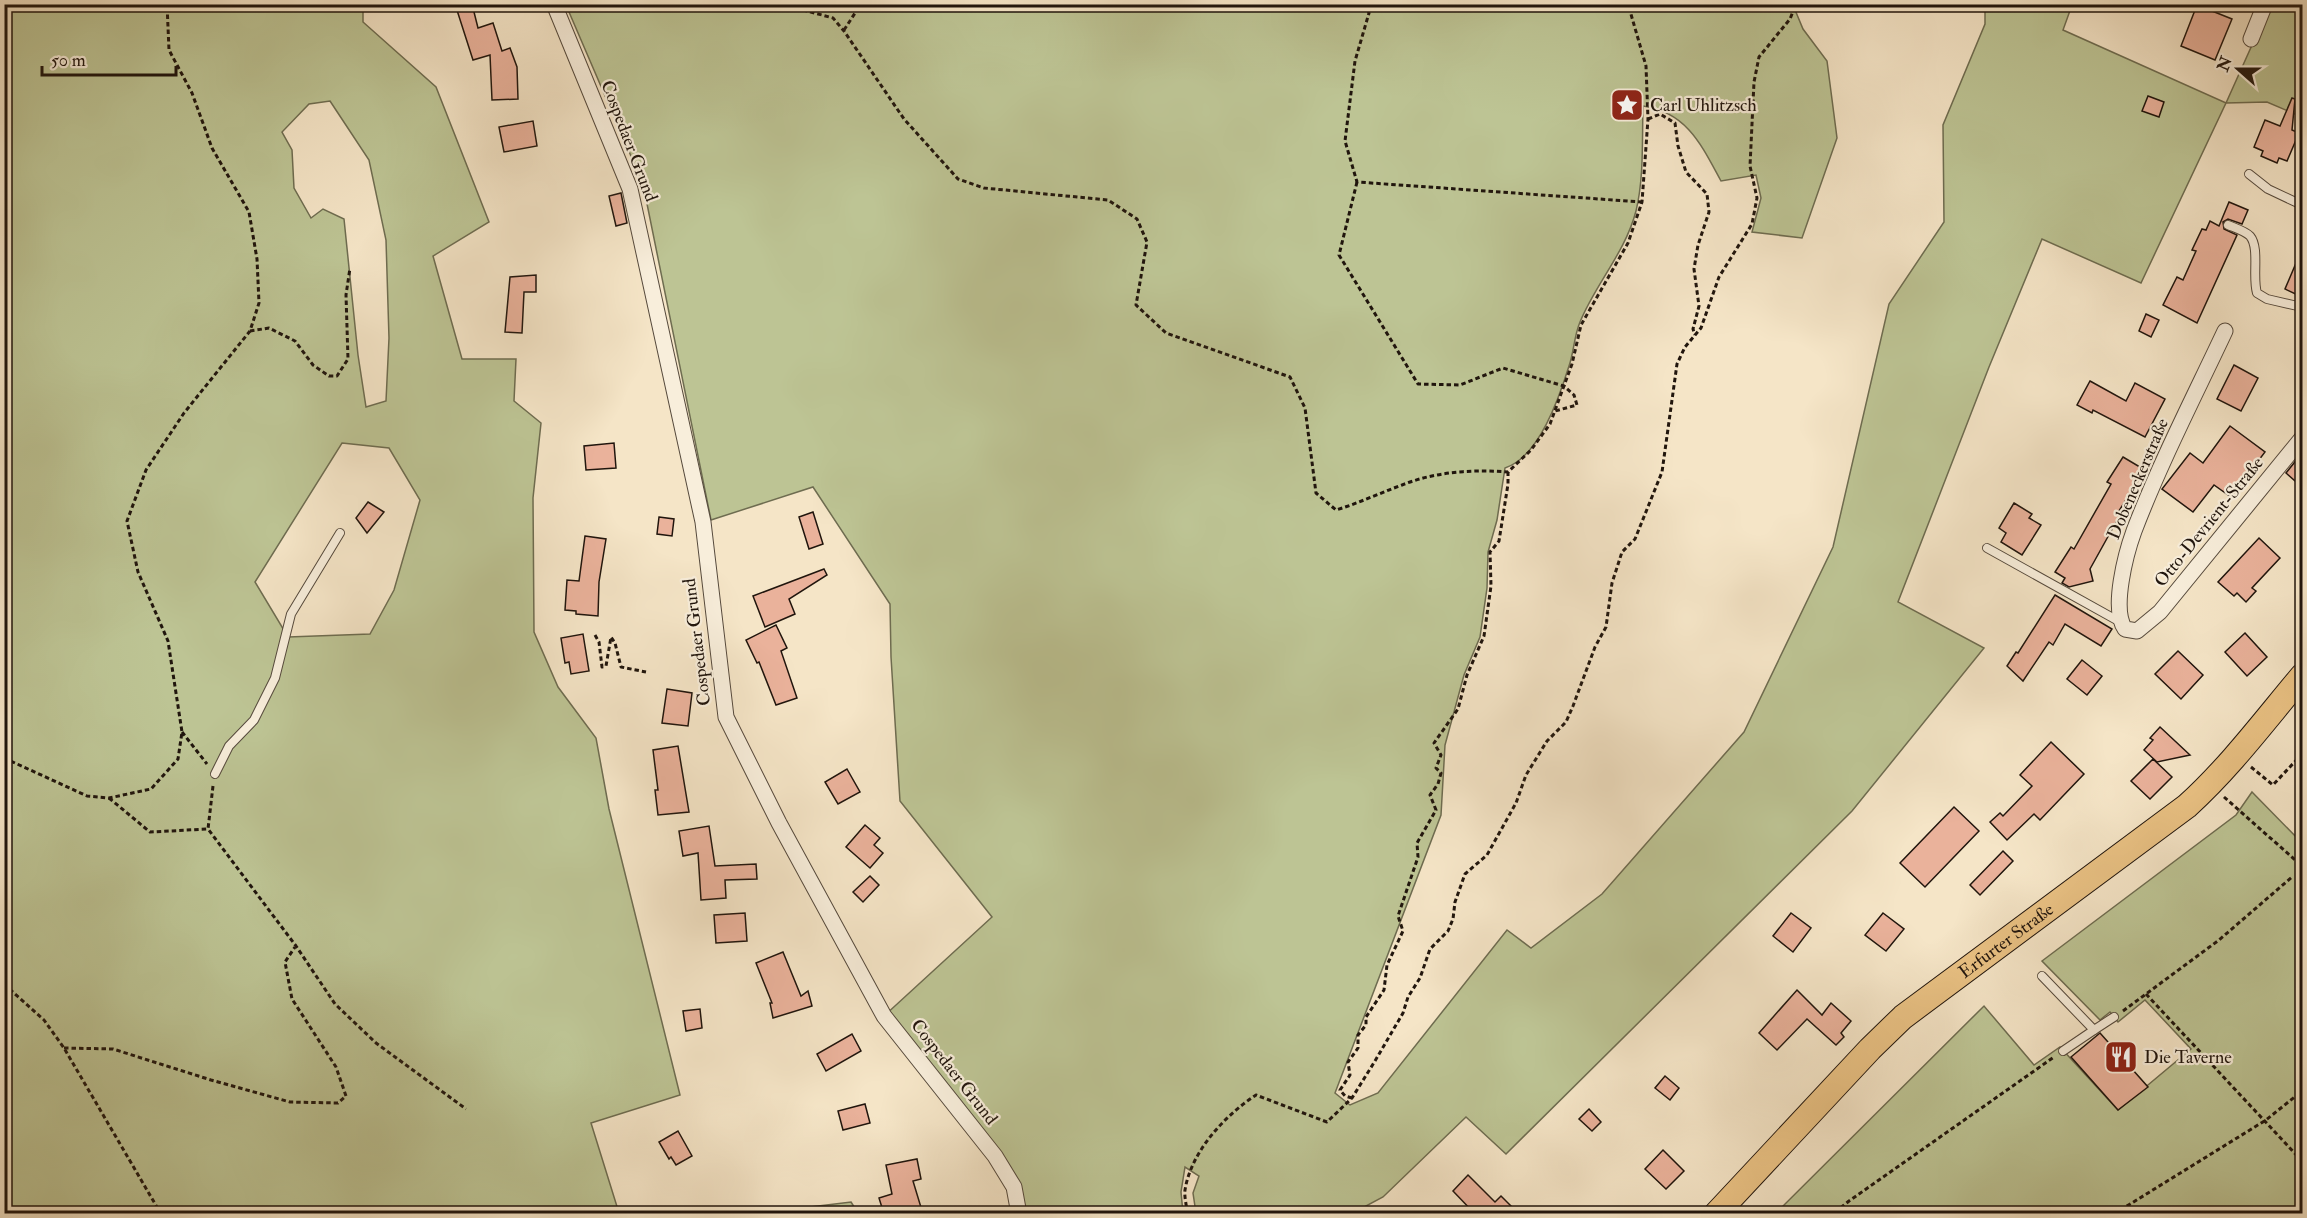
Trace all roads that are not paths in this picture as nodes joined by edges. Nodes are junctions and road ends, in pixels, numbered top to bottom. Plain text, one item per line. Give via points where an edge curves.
1 (554, 4) edge
2 (2265, 4) edge
3 (2251, 39) dead end
4 (2249, 174) dead end
5 (2302, 205) edge
6 (2228, 225) dead end
7 (2302, 307) edge
8 (2225, 331) dead end
9 (2302, 438) edge
10 (340, 532) dead end
11 (1987, 548) dead end
12 (2122, 623) junction
13 (2302, 676) edge
14 (214, 774) road end
15 (2042, 976) dead end
16 (2114, 1017) road end
17 (2094, 1030) junction
18 (2063, 1051) road end
19 (1019, 1214) edge
20 (1716, 1214) edge

1 - 19 street, Cospedaer Grund via 630,189 703,522 726,717 884,1016 995,1156 1014,1187
2 - 3 street
4 - 5 lane via 2268,189
6 - 7 lane via 2249,234 2254,243 2253,282 2257,293 2266,299
8 - 12 street, Dobeneckerstraße via 2133,533 2120,592
9 - 12 street, Otto-Devrient-Straße via 2160,612 2137,632 2130,632
10 - 14 lane via 291,614 275,678 254,720 229,746
11 - 12 lane
13 - 20 main road, Erfurter Straße via 2208,787 2187,806 1903,1017
15 - 17 lane
16 - 17 lane
17 - 18 lane

